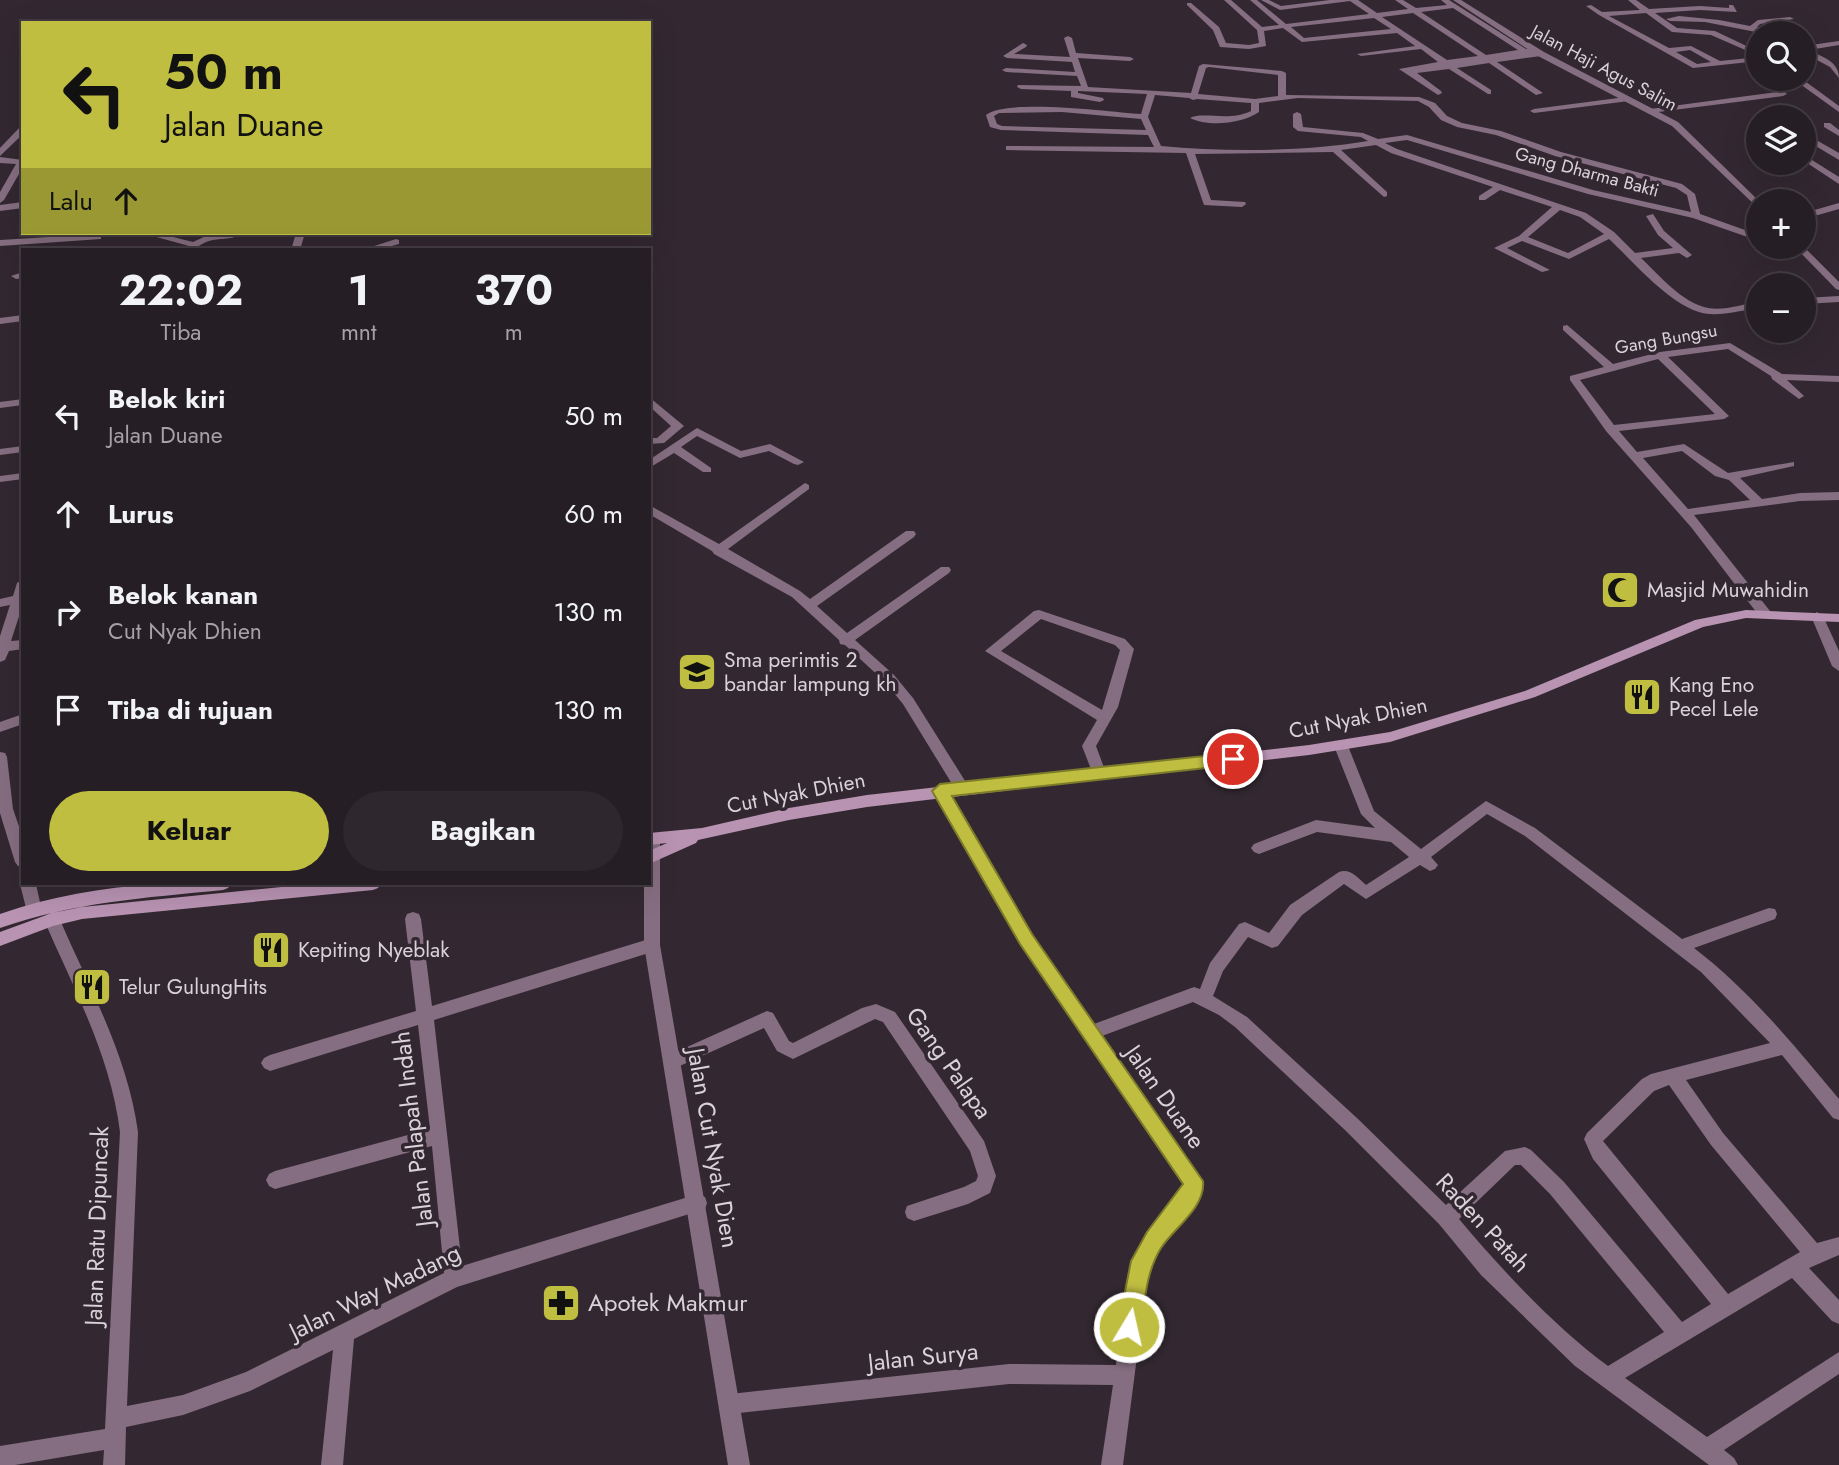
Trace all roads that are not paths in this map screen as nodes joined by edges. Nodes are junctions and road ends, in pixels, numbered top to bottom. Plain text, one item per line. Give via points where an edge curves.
1 (1227, 0) edge
2 (1253, 0) edge
3 (1264, 0) edge
4 (1348, 0) edge
5 (1353, 0) edge
6 (1398, 0) edge
7 (1444, 0) edge
8 (1631, 0) edge
9 (1679, 0) edge
10 (1455, 3) edge
11 (1189, 4) dead end
12 (1588, 6) dead end
13 (1731, 6) dead end
14 (1688, 8) junction
15 (1645, 9) junction
16 (1414, 10) junction
17 (1601, 14) junction
18 (1374, 15) junction
19 (1790, 19) dead end
20 (1661, 20) junction
21 (1769, 21) edge
22 (1284, 26) junction
23 (1746, 26) edge
24 (1260, 29) junction
25 (1398, 31) junction
26 (1068, 38) dead end
27 (1839, 43) edge
28 (1023, 45) dead end
29 (1422, 47) junction
30 (1816, 47) edge
31 (1746, 49) edge
32 (1667, 51) junction
33 (1533, 53) junction
34 (1361, 54) dead end
35 (1231, 55) dead end
36 (1816, 56) edge
37 (1074, 57) junction
38 (1130, 59) dead end
39 (1746, 59) edge
40 (1488, 60) junction
41 (1741, 61) junction
42 (1275, 64) dead end
43 (1720, 64) junction
44 (1448, 65) junction
45 (1746, 65) edge
46 (1225, 67) junction
47 (1006, 70) dead end
48 (1282, 73) junction
49 (1079, 74) junction
50 (1839, 76) edge
51 (1021, 87) dead end
52 (1075, 88) junction
53 (1086, 88) junction
54 (1780, 91) edge
55 (1813, 91) edge
56 (1488, 92) dead end
57 (1438, 93) dead end
58 (1539, 93) dead end
59 (1151, 94) junction
60 (1282, 96) junction
61 (1193, 98) junction
62 (1626, 99) junction
63 (1100, 100) dead end
64 (1255, 101) junction
65 (1839, 110) edge
66 (1534, 111) dead end
67 (1650, 111) junction
68 (1297, 114) dead end
69 (1144, 117) junction
70 (1194, 118) dead end
71 (1839, 123) edge
72 (21, 131) edge
73 (1152, 133) junction
74 (1839, 134) edge
75 (1816, 143) edge
76 (1379, 144) junction
77 (1009, 148) dead end
78 (1159, 148) junction
79 (1335, 149) junction
80 (1192, 151) junction
81 (0, 153) edge
82 (1839, 157) edge
83 (0, 160) edge
84 (1816, 165) edge
85 (21, 176) edge
86 (11, 177) junction
87 (1839, 181) edge
88 (1499, 187) junction
89 (1746, 193) edge
90 (1384, 194) dead end
91 (1482, 198) dead end
92 (0, 200) edge
93 (1241, 204) dead end
94 (21, 205) edge
95 (1561, 206) junction
96 (1839, 206) edge
97 (0, 208) edge
98 (1816, 213) edge
99 (1650, 216) dead end
100 (1696, 216) junction
101 (1746, 233) edge
102 (1611, 234) junction
103 (102, 235) edge
104 (235, 235) dead end
105 (178, 237) edge
106 (1521, 238) junction
107 (396, 242) dead end
108 (0, 243) edge
109 (193, 248) edge
110 (374, 248) edge
111 (1635, 256) junction
112 (1811, 259) edge
113 (1545, 270) dead end
114 (1839, 287) edge
115 (1839, 299) edge
116 (1816, 300) edge
117 (1746, 306) edge
118 (21, 318) edge
119 (0, 321) edge
120 (1567, 328) dead end
121 (1660, 355) junction
122 (1610, 367) junction
123 (1769, 371) junction
124 (1839, 379) edge
125 (1799, 396) dead end
126 (21, 402) edge
127 (651, 402) edge
128 (0, 405) edge
129 (1610, 429) junction
130 (651, 441) edge
131 (673, 447) junction
132 (21, 449) edge
133 (0, 452) edge
134 (1633, 456) junction
135 (798, 462) dead end
136 (651, 464) edge
137 (1790, 464) dead end
138 (707, 470) dead end
139 (21, 476) edge
140 (1731, 476) junction
141 (0, 479) edge
142 (805, 487) dead end
143 (1839, 496) edge
144 (1760, 503) junction
145 (651, 510) edge
146 (1685, 513) junction
147 (910, 534) dead end
148 (718, 551) junction
149 (945, 570) dead end
150 (20, 599) edge
151 (0, 603) edge
152 (810, 605) junction
153 (1765, 614) junction
154 (1817, 616) junction
155 (1839, 618) edge
156 (845, 641) junction
157 (21, 645) edge
158 (1, 652) edge
159 (1839, 666) edge
160 (1104, 718) junction
161 (21, 720) edge
162 (0, 727) edge
163 (1341, 746) junction
164 (0, 757) edge
165 (1099, 773) junction
166 (962, 788) junction
167 (940, 791) junction
168 (3, 810) edge
169 (1393, 836) junction
170 (651, 848) edge
171 (1259, 848) dead end
172 (21, 857) edge
173 (1425, 861) junction
174 (28, 885) edge
175 (218, 885) edge
176 (355, 885) edge
177 (146, 898) junction
178 (33, 907) junction
179 (1769, 914) dead end
180 (52, 919) junction
181 (413, 919) dead end
182 (0, 921) edge
183 (0, 939) edge
184 (652, 945) junction
185 (1681, 946) junction
186 (1208, 1001) junction
187 (424, 1015) junction
188 (1090, 1033) junction
189 (1785, 1046) junction
190 (673, 1061) junction
191 (270, 1063) dead end
192 (1673, 1076) junction
193 (1839, 1112) edge
194 (440, 1135) junction
195 (275, 1180) dead end
196 (698, 1203) junction
197 (914, 1212) dead end
198 (1446, 1218) junction
199 (1839, 1246) edge
200 (1814, 1254) junction
201 (1794, 1266) junction
202 (454, 1278) junction
203 (1726, 1307) junction
204 (1839, 1314) edge
205 (1679, 1334) junction
206 (344, 1336) junction
207 (1839, 1362) edge
208 (1122, 1375) junction
209 (1606, 1378) junction
210 (730, 1404) junction
211 (117, 1428) junction
212 (1706, 1450) junction
213 (0, 1457) edge
214 (114, 1465) edge
215 (332, 1465) edge
216 (739, 1465) edge
217 (1112, 1465) edge
218 (1727, 1465) edge

1 - 24 street
2 - 22 street
3 - 4 street via 1280,8
5 - 18 street
6 - 16 street
7 - 10 street, Jalan Haji Agus Salim
8 - 15 street
9 - 14 street
10 - 16 street
10 - 33 street, Jalan Haji Agus Salim
11 - 24 street via 1216,29 1223,45 1259,46 1264,42
12 - 17 street
13 - 14 street via 1735,12
14 - 15 street
15 - 17 street
15 - 20 street
16 - 18 street
16 - 40 street
17 - 32 street
18 - 22 street
18 - 25 street
19 - 21 street
20 - 23 street via 1686,18
20 - 31 street via 1675,30 1712,33
22 - 24 street
22 - 25 street via 1307,41
25 - 29 street
26 - 37 street
27 - 30 street
28 - 37 street via 1007,56
29 - 34 street
29 - 44 street
32 - 43 street via 1696,66
32 - 43 street via 1691,48
33 - 40 street
33 - 62 street, Jalan Haji Agus Salim
35 - 46 street
36 - 50 street via 1833,66
37 - 38 street
37 - 49 street
39 - 41 street
40 - 44 street
40 - 58 street
41 - 43 street
41 - 45 street
42 - 48 street
44 - 56 street
44 - 57 street via 1403,69
46 - 48 street
46 - 61 street via 1203,66
47 - 49 street
48 - 60 street
49 - 53 street
51 - 52 street
52 - 53 street
52 - 63 street via 1077,98
53 - 59 street
54 - 67 street via 1783,94
55 - 65 street
59 - 61 street
59 - 69 street
60 - 64 street
60 - 100 street via 1406,96 1423,100 1460,125 1679,186 1691,194
61 - 64 street
62 - 66 street
62 - 67 street, Jalan Haji Agus Salim
64 - 70 street via 1255,112 1243,118
67 - 89 street, Jalan Haji Agus Salim via 1680,128
68 - 76 street via 1301,129 1357,133
69 - 73 street
69 - 73 street via 1045,110 990,115 993,125 1001,128
71 - 74 street via 1827,125
72 - 81 street
73 - 78 street
75 - 82 street
76 - 79 street
76 - 88 street
76 - 100 street, Gang Dharma Bakti via 1407,137 1591,192
77 - 78 street
78 - 80 street
79 - 80 street
79 - 90 street
80 - 93 street via 1207,203
83 - 86 street via 21,161
84 - 87 street
85 - 86 street
86 - 92 street
88 - 91 street
88 - 95 street
94 - 97 street
95 - 102 street
95 - 106 street
96 - 98 street
99 - 111 street via 1683,253
100 - 101 street, Gang Dharma Bakti
102 - 106 street via 1569,256
102 - 111 street
103 - 108 street
104 - 109 street via 206,239
105 - 109 street
106 - 113 street via 1499,248
107 - 110 street
111 - 117 street via 1669,288 1704,310
112 - 114 street
115 - 116 street
118 - 119 street
120 - 122 street
121 - 122 street, Gang Bungsu
121 - 123 street, Gang Bungsu via 1733,346
121 - 129 street via 1724,416
122 - 129 street, Gang Bungsu via 1574,378
123 - 124 street, Gang Bungsu via 1788,379
123 - 125 street
126 - 128 street
127 - 130 street via 678,426 660,441
129 - 134 street
131 - 135 street via 696,431 740,455 770,447
131 - 136 street
131 - 138 street
132 - 133 street
134 - 140 street via 1684,447 1719,474
134 - 146 street
137 - 140 street
139 - 141 street
140 - 144 street
142 - 148 street
143 - 144 street
144 - 146 street
145 - 148 street
146 - 153 street
147 - 152 street
148 - 152 street
149 - 156 street
150 - 151 street
150 - 158 street
152 - 156 street
153 - 154 main road, Cut Nyak Dhien
153 - 163 main road, Cut Nyak Dhien via 1700,623 1530,695 1390,737
154 - 155 main road, Cut Nyak Dhien
154 - 159 street
156 - 166 street via 889,678 908,701
157 - 158 street
160 - 160 street via 1128,653 1120,642 1039,614 992,651
160 - 165 street via 1089,746
161 - 162 street
163 - 165 main road, Cut Nyak Dhien
163 - 169 street via 1361,803
164 - 168 street
165 - 166 main road, Cut Nyak Dhien
166 - 167 main road, Cut Nyak Dhien
167 - 170 main road, Cut Nyak Dhien via 828,806
167 - 188 street via 1026,939
168 - 172 street
169 - 171 street via 1317,826
169 - 173 street
170 - 184 street, Jalan Cut Nyak Dien
173 - 185 street via 1486,807 1530,832
173 - 186 street via 1366,893 1344,876 1296,910 1272,941 1245,929 1216,968
174 - 178 street
175 - 177 main road
176 - 177 main road
177 - 178 main road via 66,900
177 - 180 main road
178 - 182 main road
179 - 185 street
180 - 183 main road
180 - 211 street, Jalan Ratu Dipuncak via 110,1052 125,1099 129,1132
181 - 187 street, Jalan Palapah Indah
184 - 187 street, Jalan Palapah Indah
184 - 190 street, Jalan Cut Nyak Dien
185 - 189 street
186 - 188 street via 1194,995 1180,998
186 - 198 street, Raden Patah via 1241,1022
187 - 191 street, Jalan Palapah Indah
187 - 194 street, Jalan Palapah Indah
188 - 208 street, Jalan Duane via 1194,1186 1154,1240 1139,1269
189 - 192 street
189 - 193 street
190 - 196 street, Jalan Cut Nyak Dien
190 - 197 street, Gang Palapa via 767,1018 783,1046 793,1051 868,1013 889,1017 978,1147 987,1176 983,1187 968,1195
192 - 200 street via 1717,1139
192 - 203 street via 1648,1085 1593,1139
194 - 195 street
194 - 202 street, Jalan Palapah Indah
196 - 202 street, Jalan Way Madang
196 - 210 street, Jalan Cut Nyak Dien
198 - 205 street via 1511,1157 1525,1156 1558,1188
198 - 209 street, Raden Patah via 1488,1268
199 - 200 street
200 - 201 street
201 - 203 street
201 - 204 street
202 - 206 street, Jalan Way Madang
203 - 205 street
205 - 209 street
206 - 211 street, Jalan Way Madang via 250,1381
206 - 215 street
207 - 212 street
208 - 210 street, Jalan Surya via 1009,1374
208 - 217 street, Jalan Duane
209 - 212 street, Raden Patah
210 - 216 street, Jalan Cut Nyak Dien
211 - 213 street, Jalan Way Madang
211 - 214 street, Jalan Ratu Dipuncak
212 - 218 street, Raden Patah

